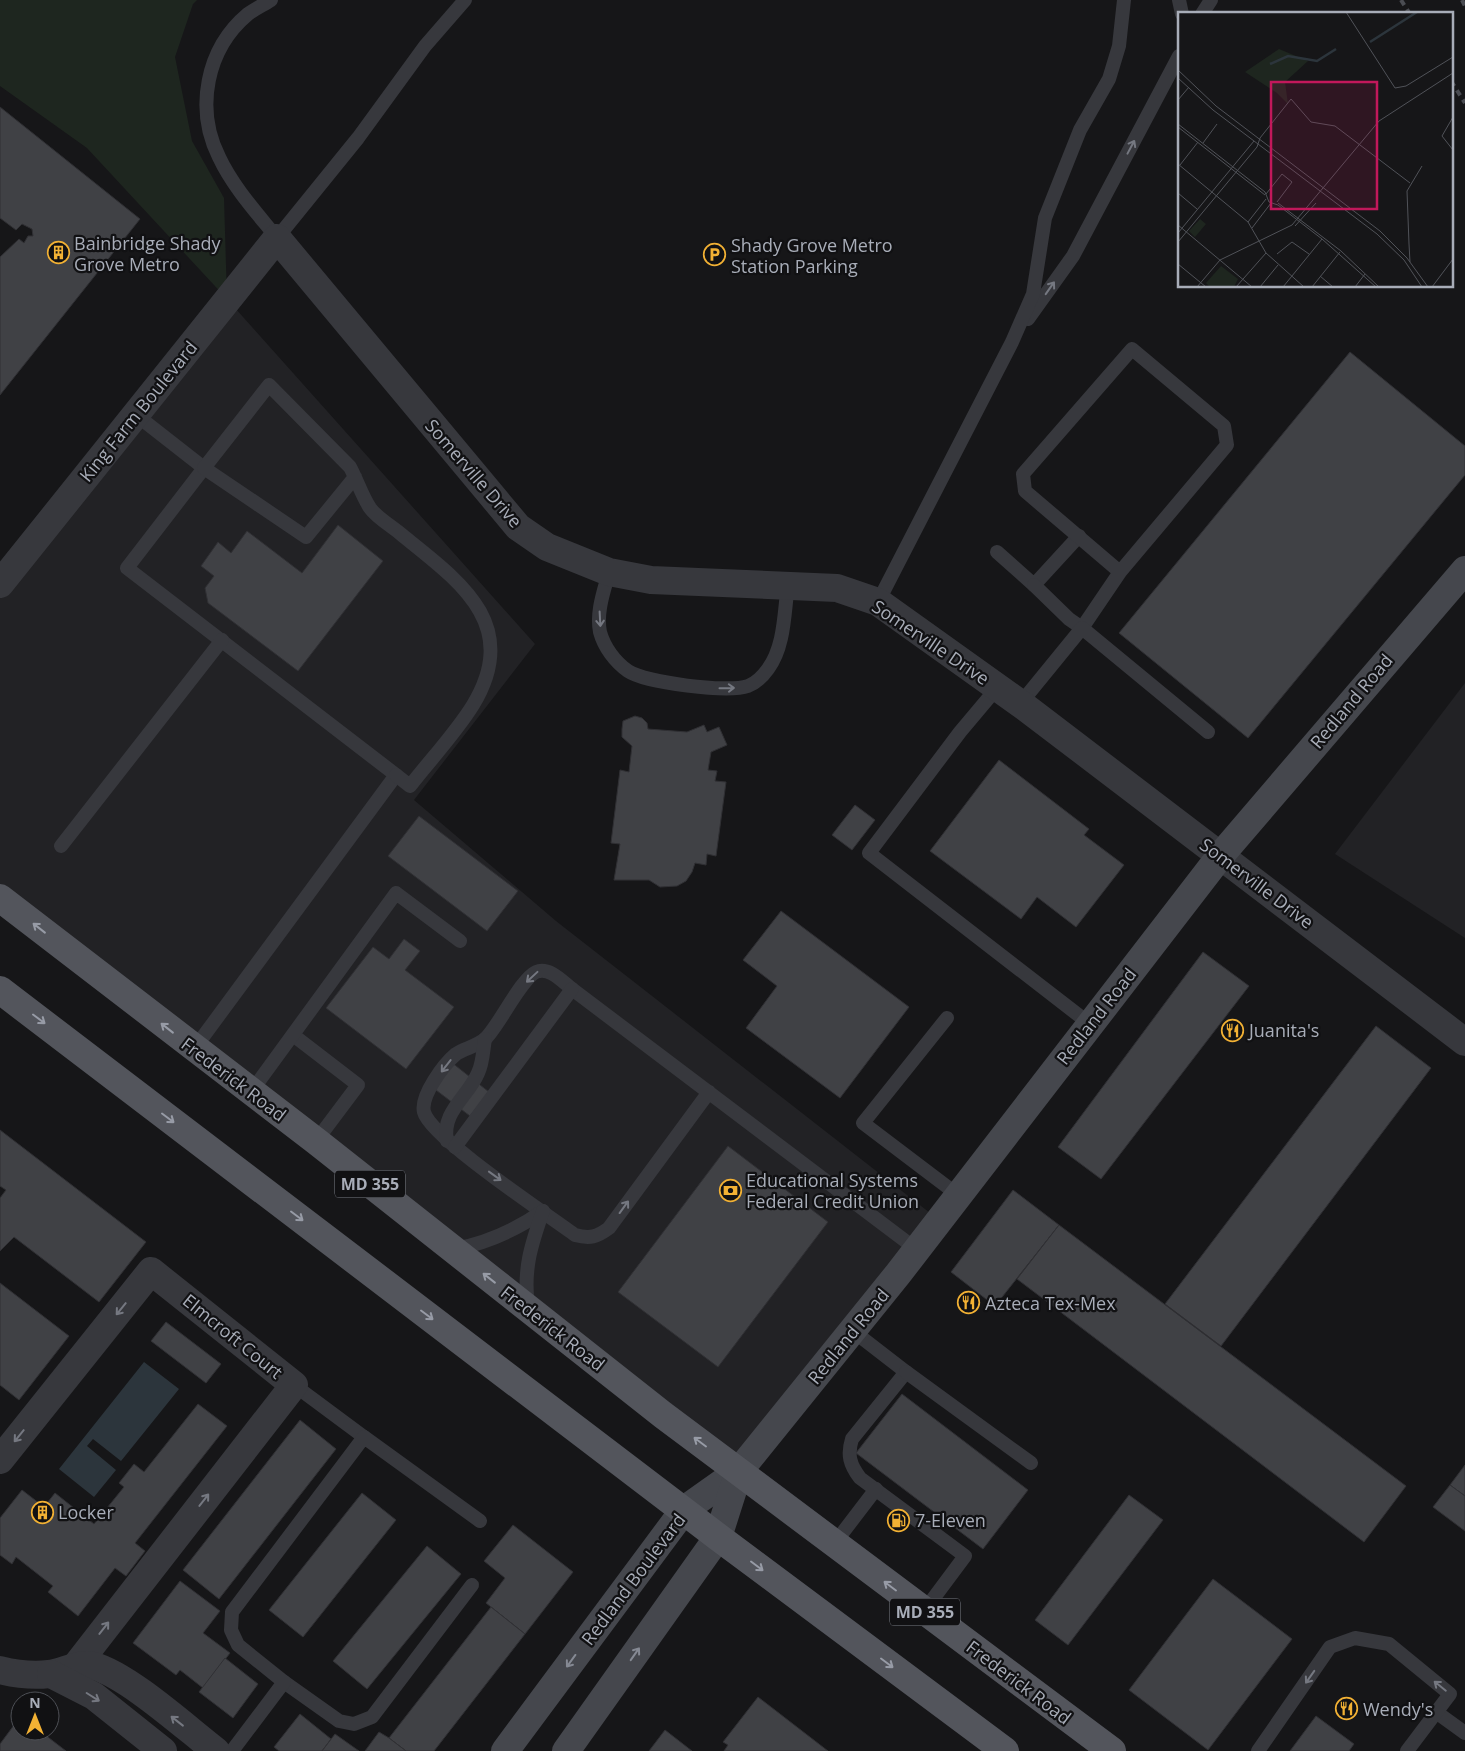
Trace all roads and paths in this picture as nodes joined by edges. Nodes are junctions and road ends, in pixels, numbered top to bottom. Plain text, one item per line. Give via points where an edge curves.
1 (271, 0) edge
2 (465, 0) edge
3 (1124, 0) edge
4 (1210, 0) edge
5 (1203, 12) edge
6 (1178, 58) edge
7 (277, 238) junction
8 (1012, 342) junction
9 (136, 414) junction
10 (204, 468) junction
11 (356, 477) junction
12 (1079, 536) junction
13 (997, 552) dead end
14 (1465, 570) edge
15 (609, 572) junction
16 (1120, 572) junction
17 (0, 584) edge
18 (788, 585) junction
19 (1034, 585) junction
20 (878, 602) junction
21 (1082, 628) junction
22 (222, 640) junction
23 (997, 688) junction
24 (1020, 704) junction
25 (1208, 732) dead end
26 (396, 775) junction
27 (60, 846) dead end
28 (1221, 855) junction
29 (0, 898) edge
30 (460, 941) dead end
31 (572, 989) junction
32 (0, 990) edge
33 (947, 1018) dead end
34 (1090, 1024) junction
35 (293, 1035) junction
36 (485, 1039) junction
37 (1465, 1042) edge
38 (194, 1049) junction
39 (251, 1092) junction
40 (709, 1092) junction
41 (316, 1141) junction
42 (451, 1144) junction
43 (958, 1195) junction
44 (543, 1211) junction
45 (453, 1250) junction
46 (916, 1250) junction
47 (529, 1309) junction
48 (853, 1331) junction
49 (906, 1372) junction
50 (294, 1385) junction
51 (364, 1437) junction
52 (0, 1460) edge
53 (1031, 1463) dead end
54 (739, 1472) junction
55 (876, 1489) junction
56 (684, 1510) junction
57 (480, 1521) dead end
58 (718, 1537) junction
59 (834, 1544) junction
60 (472, 1586) dead end
61 (924, 1611) junction
62 (63, 1670) junction
63 (0, 1671) edge
64 (284, 1682) junction
65 (1436, 1712) junction
66 (1465, 1733) edge
67 (163, 1751) edge
68 (216, 1751) edge
69 (232, 1751) edge
70 (506, 1751) edge
71 (566, 1751) edge
72 (1005, 1751) edge
73 (1112, 1751) edge
74 (1258, 1751) edge
75 (1407, 1751) edge

1 - 7 lane via 249,14 232,30 220,48 209,75 206,100 209,128 219,157 246,200
2 - 7 lane via 425,46 358,138
3 - 8 lane via 1119,46 1108,79 1080,130 1045,218 1033,294
4 - 5 lane
8 -> 6 lane via 1073,256
7 - 9 street, King Farm Boulevard
7 - 15 street, Somerville Drive via 518,527 547,548
8 - 20 lane
9 - 10 lane
9 - 17 street, King Farm Boulevard
10 - 11 lane via 306,537
10 - 11 lane via 269,384
10 - 22 lane via 127,568
11 - 26 lane via 371,509 447,570 478,604 487,624 489,643 485,680 472,705 410,786
12 - 16 lane
12 - 16 lane via 1025,491 1023,474 1132,349 1224,426 1227,445
12 - 19 lane
13 - 19 lane
14 - 28 main road, Redland Road
15 - 18 street, Somerville Drive via 669,582
15 -> 18 lane via 599,610 600,631 616,661 644,679 726,689 747,686 768,670 780,640
16 - 21 lane
18 - 20 street, Somerville Drive via 837,588
19 - 21 lane
20 - 23 street, Somerville Drive
21 - 24 lane
21 - 25 lane
22 - 26 lane
22 - 27 lane
23 - 24 street, Somerville Drive
23 - 34 lane via 870,853
24 - 28 street, Somerville Drive
26 - 38 lane
28 - 34 main road, Redland Road
28 - 37 street, Somerville Drive
38 -> 29 main road, Frederick Road / MD 355
30 - 35 lane via 396,893
31 -> 36 lane via 550,972 536,972
31 - 40 lane
31 - 42 lane
32 -> 56 main road
33 - 43 lane via 863,1123
34 - 43 main road, Redland Road
35 - 39 lane
35 - 41 lane via 358,1085
36 - 42 lane via 478,1075 446,1125
36 -> 42 lane via 456,1054 425,1095 423,1111 427,1121
38 - 39 main road, Frederick Road / MD 355
39 - 41 main road, Frederick Road / MD 355
44 -> 40 lane via 575,1235 598,1236 609,1228
40 - 46 lane
41 - 45 main road, Frederick Road / MD 355
42 -> 44 lane
43 - 46 main road, Redland Road
44 - 45 lane via 508,1232 478,1245
44 - 47 lane via 529,1249 525,1283
47 -> 45 main road, Frederick Road / MD 355
46 - 48 main road, Redland Road
54 -> 47 main road, Frederick Road / MD 355
48 - 49 lane
48 - 54 main road, Redland Road
49 - 53 lane
49 - 55 lane via 852,1439 849,1450 851,1467
50 - 51 lane
50 -> 52 street, Elmcroft Court via 151,1271
62 -> 50 street, Elmcroft Court
51 - 57 lane
51 - 64 lane via 232,1612 231,1630 238,1645
54 - 56 main road, Redland Boulevard
54 - 58 main road
54 - 59 main road, Frederick Road / MD 355
55 - 59 lane
55 - 61 lane via 966,1556
56 - 58 main road
56 -> 70 main road, Redland Boulevard
71 -> 58 main road
58 -> 72 main road
61 -> 59 main road, Frederick Road / MD 355
60 - 64 lane via 372,1717 354,1724 339,1721
61 - 73 main road, Frederick Road / MD 355
62 - 63 street via 25,1674
62 -> 67 street
68 -> 62 street via 130,1685 93,1666
64 - 69 lane
65 - 66 lane
65 -> 74 lane via 1450,1694 1389,1644 1355,1638 1330,1647
65 - 75 lane

